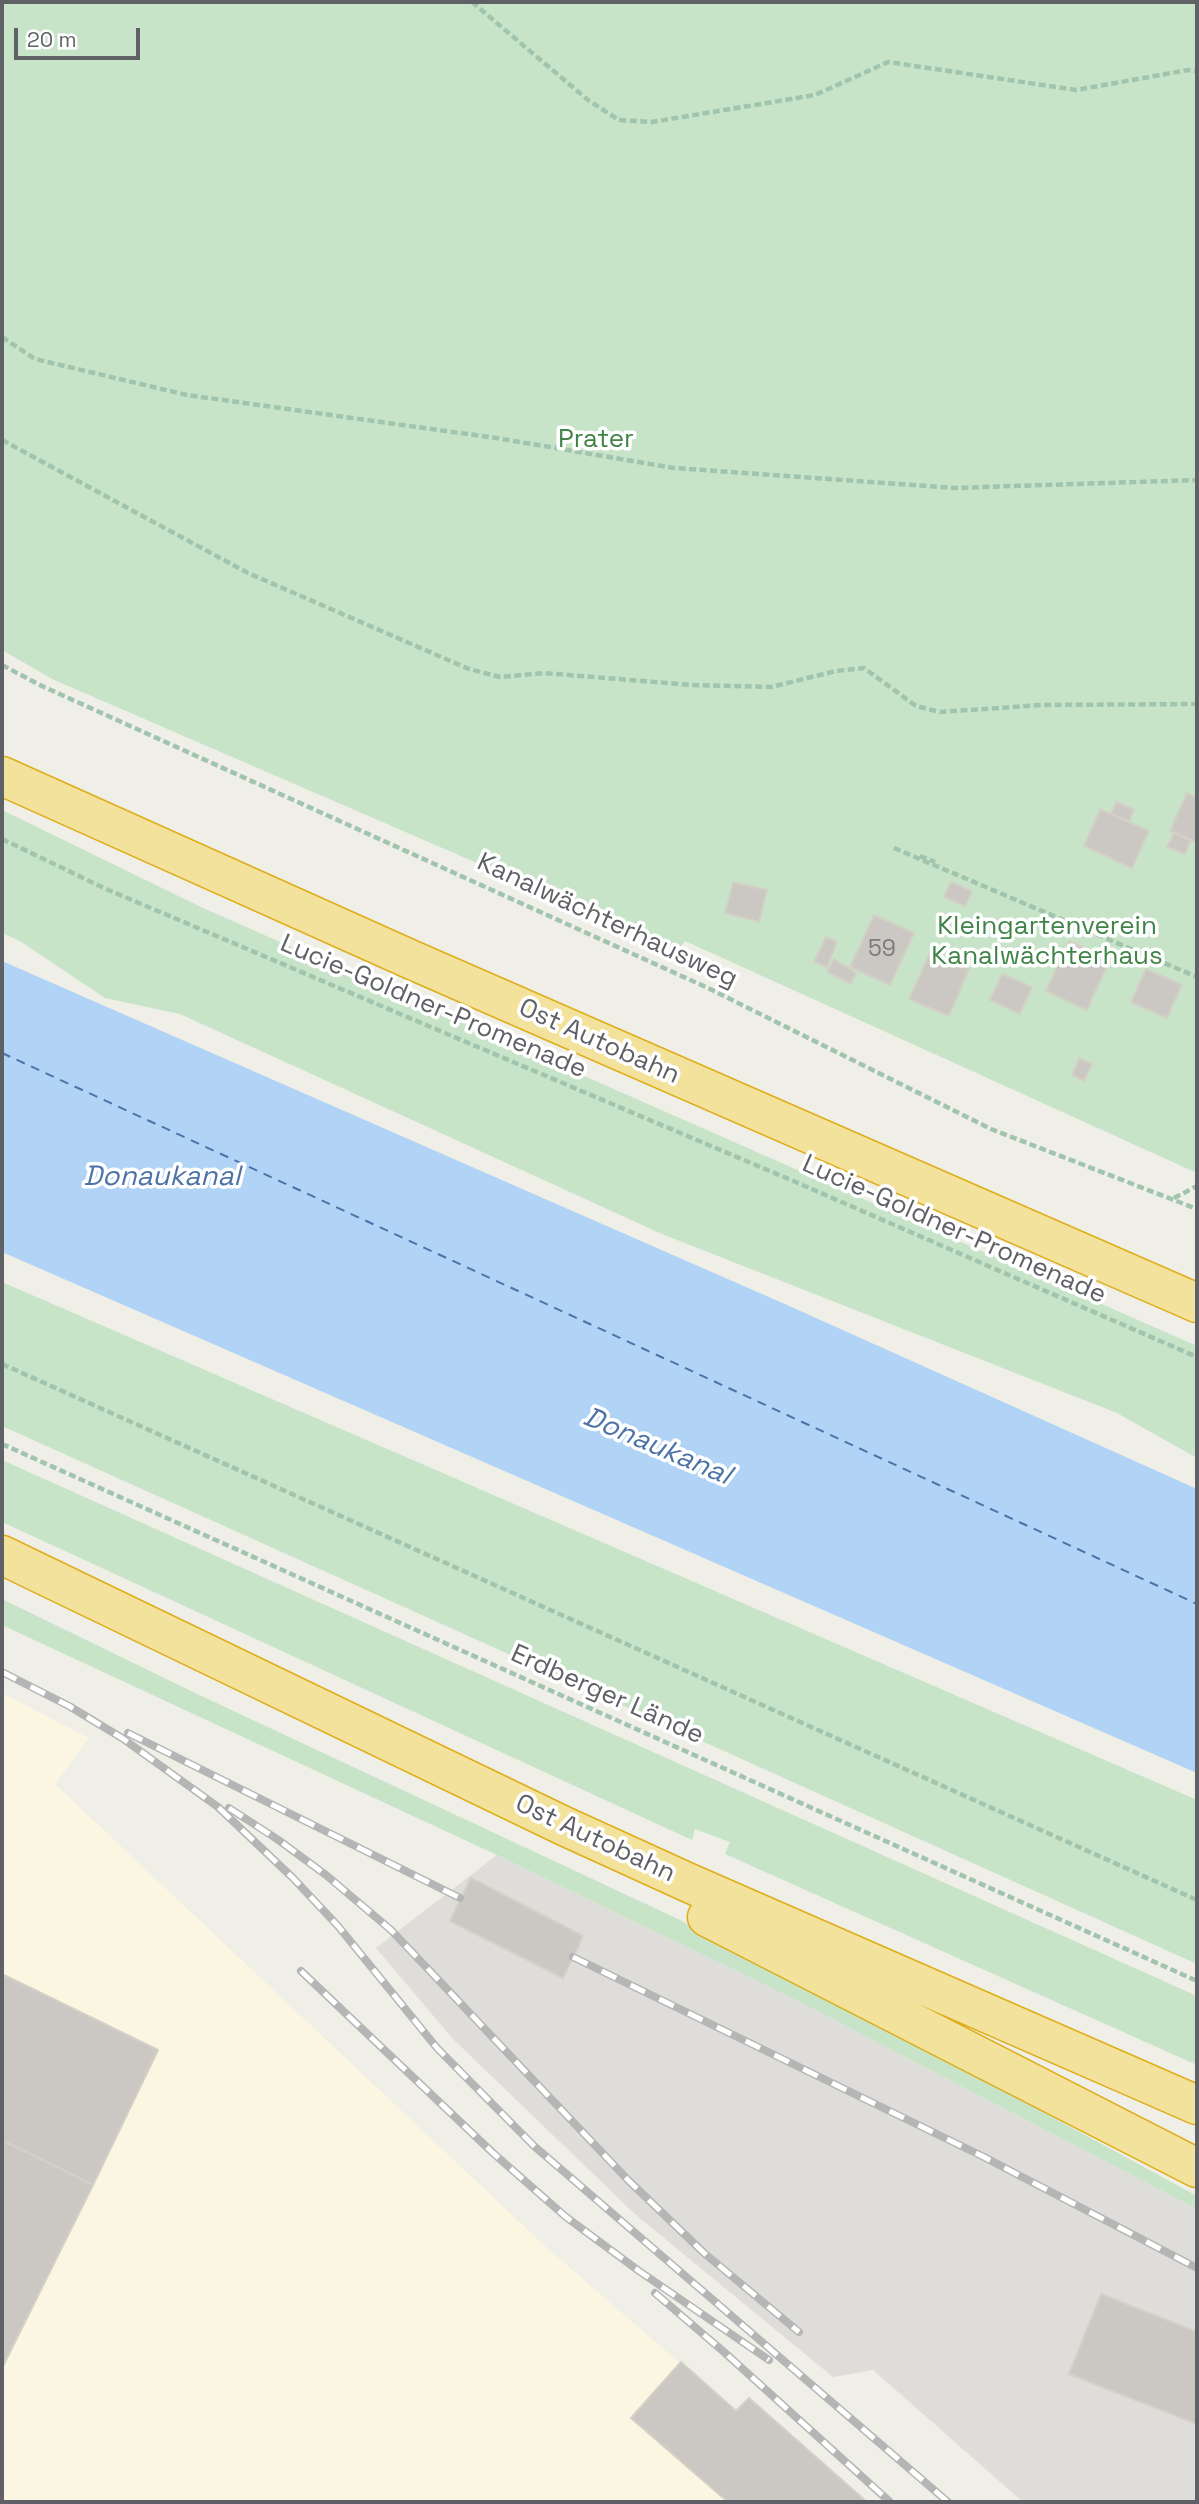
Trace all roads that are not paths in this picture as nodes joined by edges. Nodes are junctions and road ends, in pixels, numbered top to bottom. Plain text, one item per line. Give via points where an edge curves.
1 (2, 776) edge
2 (1197, 1303) edge
3 (2, 1555) edge
4 (564, 1826) junction
5 (1197, 2105) edge
6 (1197, 2168) edge

1 - 2 highway, Ost Autobahn
3 - 4 highway, Ost Autobahn
4 - 5 highway, Ost Autobahn
4 - 6 highway via 674,1900

